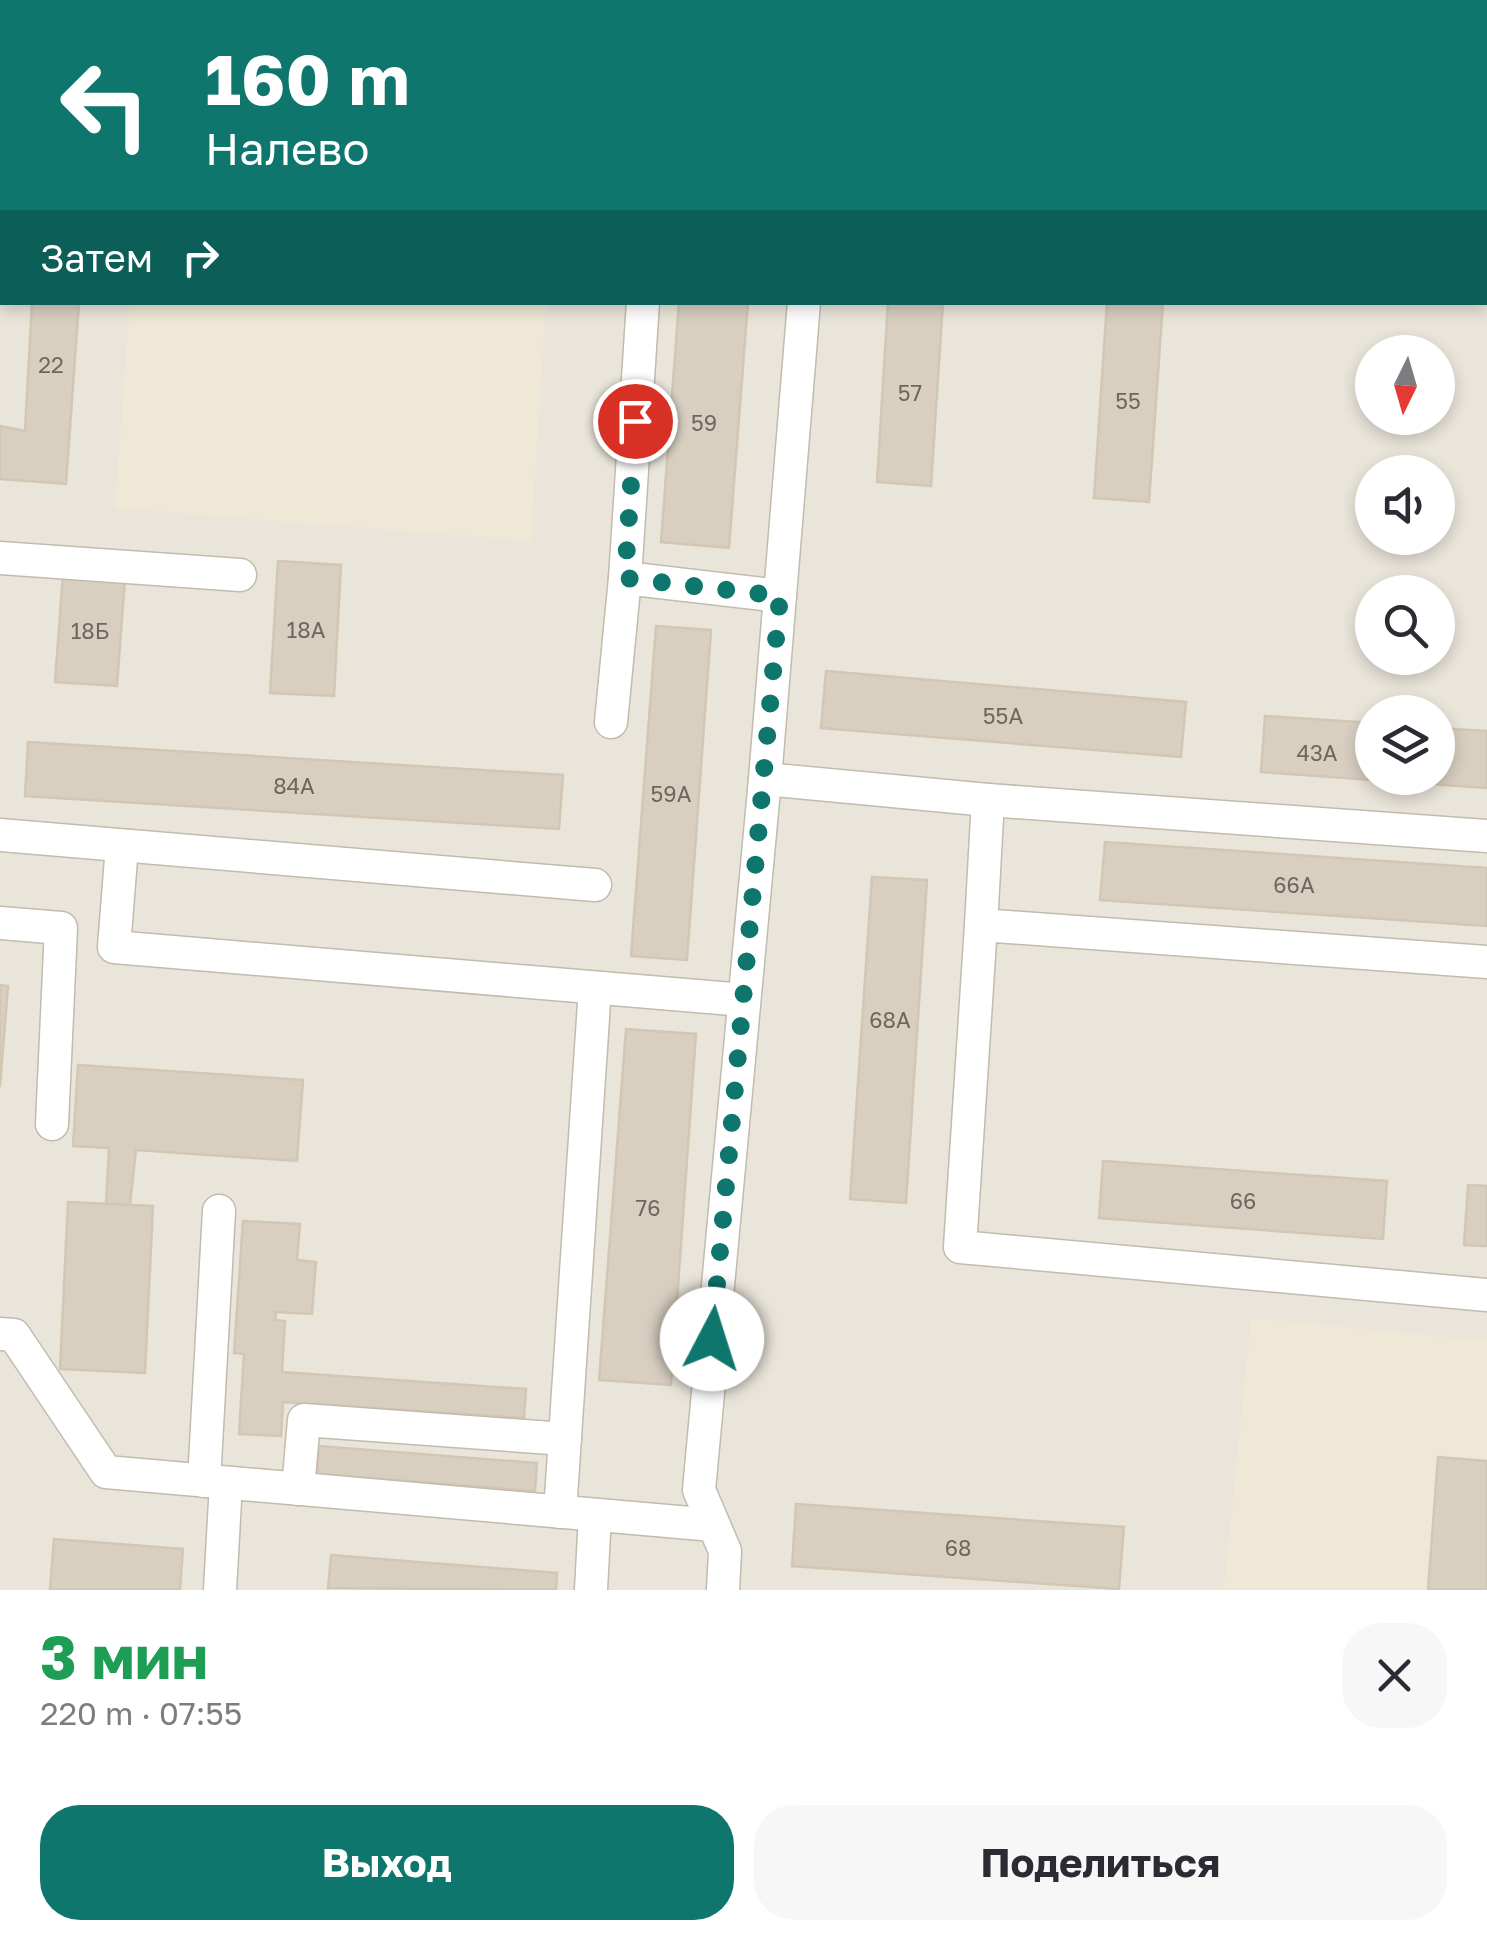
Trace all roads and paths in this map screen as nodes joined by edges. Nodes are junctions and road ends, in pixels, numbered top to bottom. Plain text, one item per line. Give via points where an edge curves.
1 (643, 305) edge
2 (804, 305) edge
3 (0, 558) edge
4 (240, 574) dead end
5 (625, 578) junction
6 (780, 596) junction
7 (611, 722) dead end
8 (765, 780) junction
9 (988, 800) junction
10 (0, 835) edge
11 (1487, 836) edge
12 (122, 846) junction
13 (595, 886) dead end
14 (0, 923) edge
15 (980, 925) junction
16 (1487, 962) edge
17 (595, 988) junction
18 (744, 1000) junction
19 (52, 1124) dead end
20 (219, 1211) dead end
21 (1487, 1295) edge
22 (0, 1334) edge
23 (565, 1439) junction
24 (215, 1482) junction
25 (298, 1489) junction
26 (560, 1512) junction
27 (595, 1516) junction
28 (713, 1525) junction
29 (220, 1590) edge
30 (590, 1590) edge
31 (725, 1590) edge

1 - 5 lane
2 - 6 lane
3 - 4 lane
5 - 6 lane
5 - 7 lane
6 - 8 lane
8 - 9 lane
8 - 18 lane
9 - 11 lane
9 - 15 lane
10 - 12 lane
12 - 13 lane
12 - 17 lane via 114,947
14 - 19 lane via 61,928
15 - 16 lane
15 - 21 lane via 960,1247
17 - 18 lane
17 - 23 lane
18 - 28 lane via 699,1490
20 - 24 lane
22 - 24 lane via 14,1334 106,1472
23 - 25 lane via 304,1420
23 - 26 lane
24 - 25 lane
24 - 29 lane
25 - 26 lane
26 - 27 lane
27 - 28 lane
27 - 30 lane
28 - 31 lane via 724,1551

